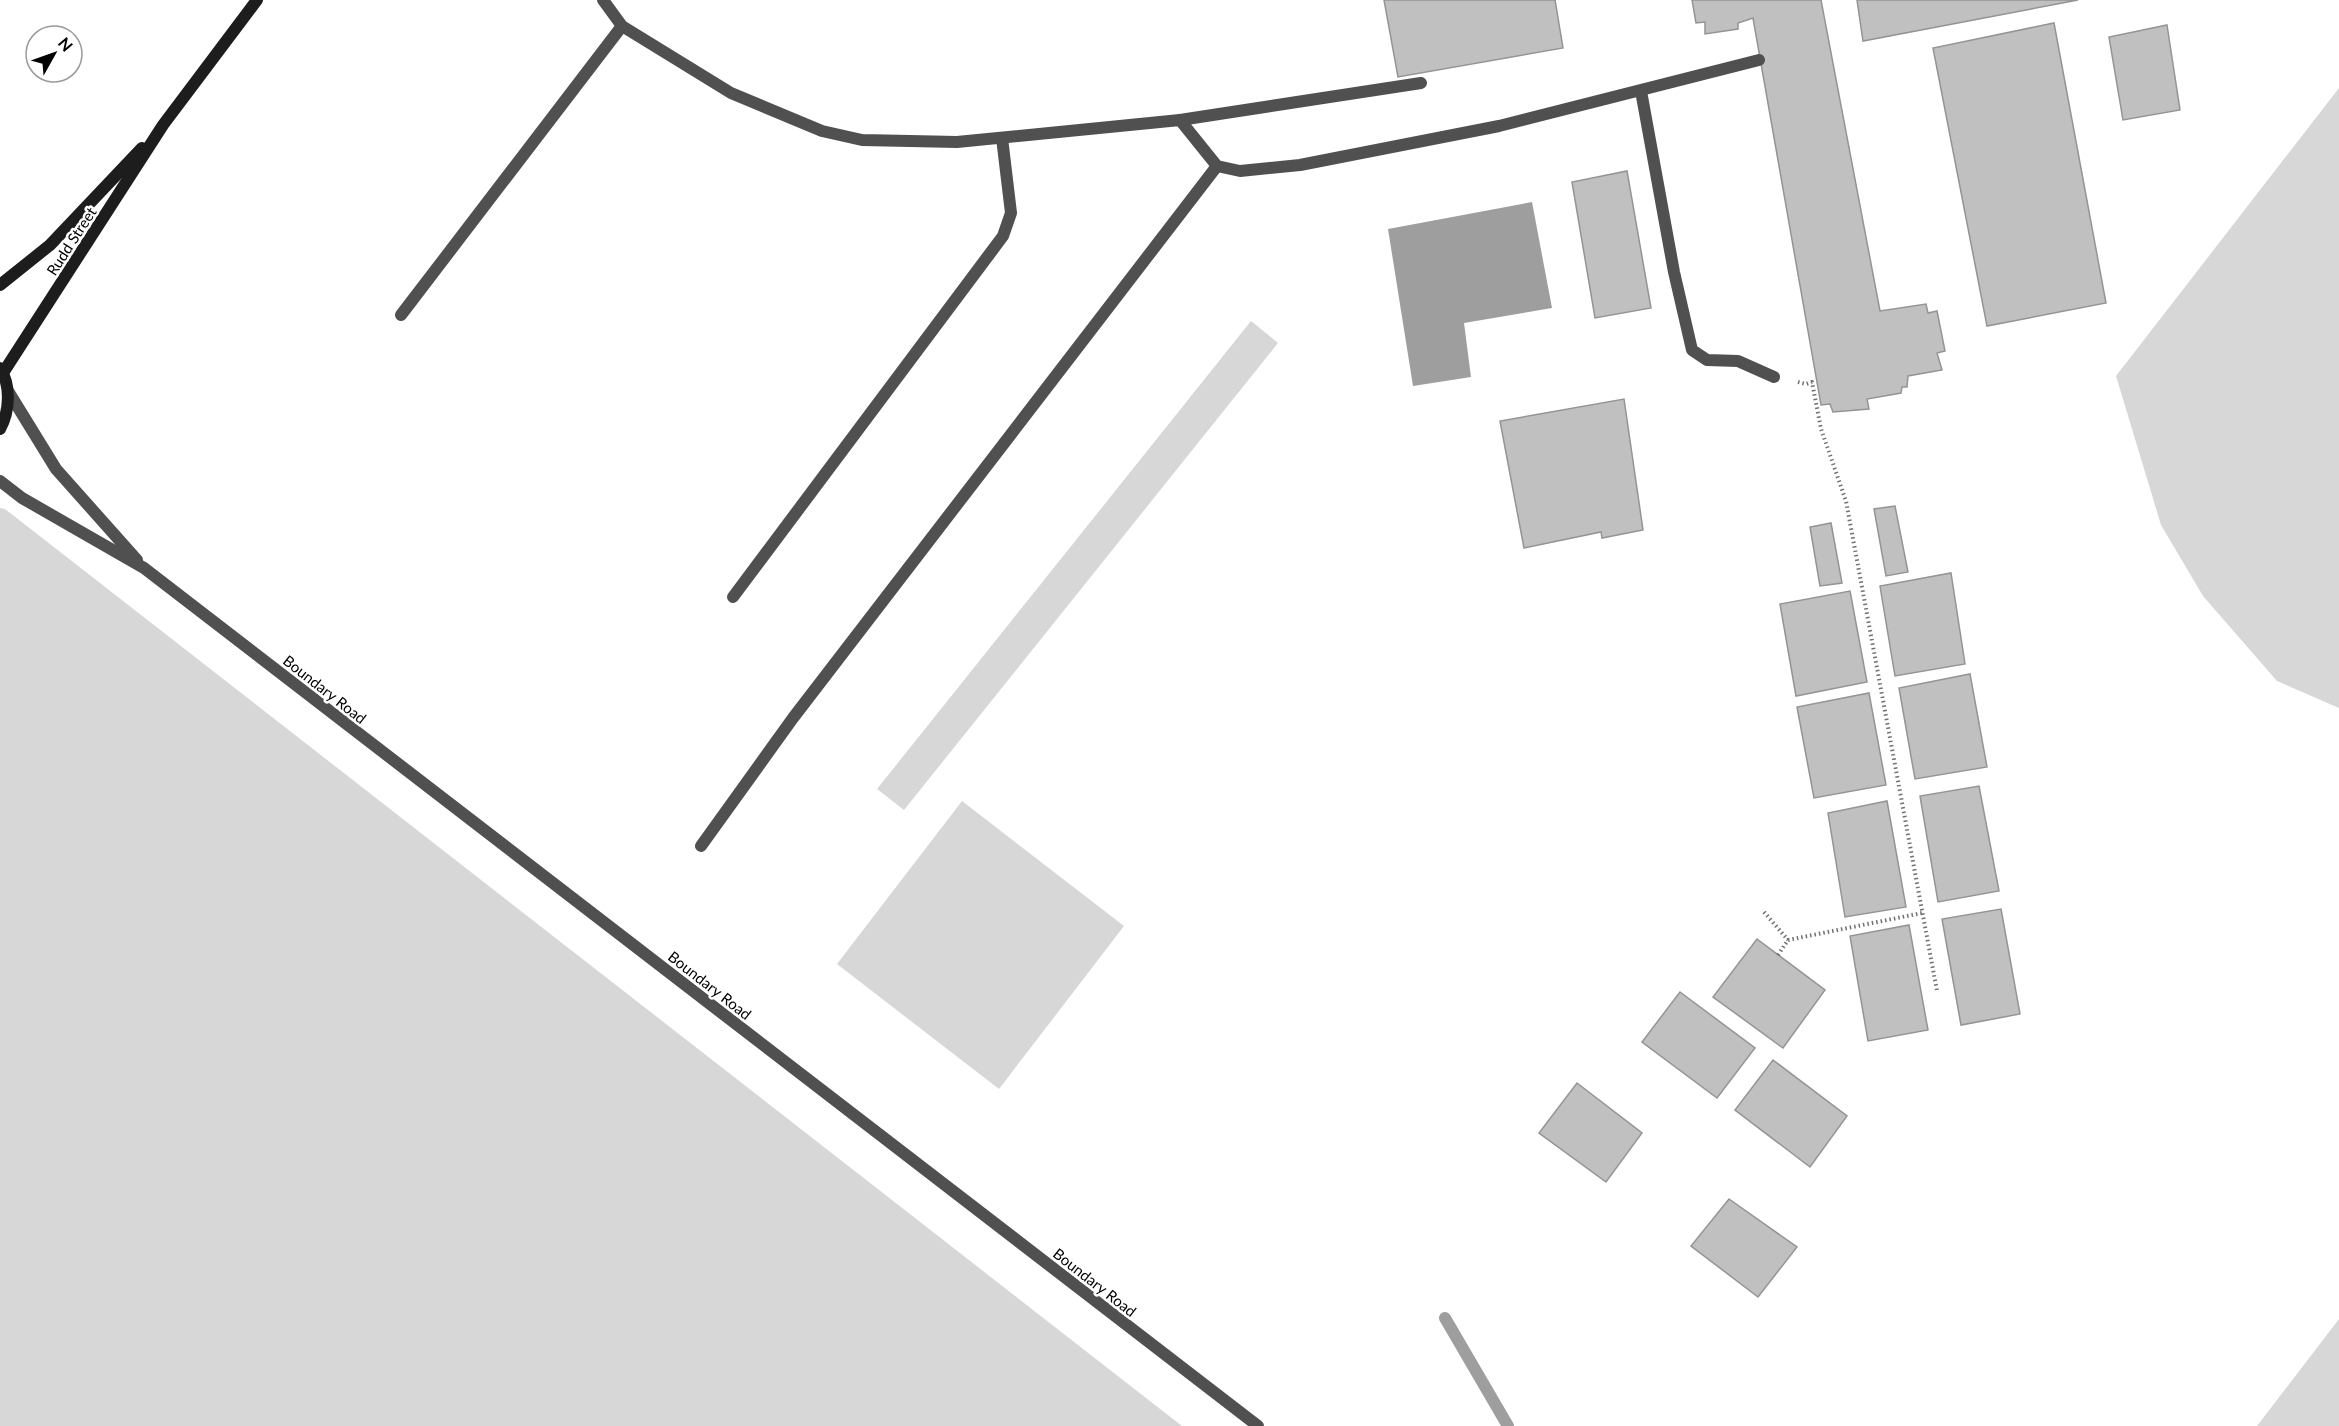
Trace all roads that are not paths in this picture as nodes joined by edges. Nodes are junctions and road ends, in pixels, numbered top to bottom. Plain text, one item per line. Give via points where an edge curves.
1 (257, 0) edge
2 (603, 0) edge
3 (622, 26) junction
4 (1759, 60) dead end
5 (1421, 83) dead end
6 (1641, 91) junction
7 (1180, 120) junction
8 (163, 125) junction
9 (1002, 138) junction
10 (1216, 166) junction
11 (0, 285) edge
12 (402, 315) dead end
13 (2, 370) edge
14 (1774, 377) dead end
15 (8, 391) junction
16 (0, 429) edge
17 (0, 481) edge
18 (144, 568) junction
19 (733, 597) dead end
20 (701, 846) dead end
21 (1258, 1426) edge

1 - 8 main road, Rudd Street
2 - 3 street
3 - 9 street via 731,93 822,131 862,140 909,142
3 - 12 street
4 - 6 street
5 - 7 street
6 - 10 street via 1499,126 1305,165 1240,171
6 - 14 street via 1692,350 1707,360 1738,361
7 - 9 street
7 - 10 street
8 - 11 main road, Rudd Street via 50,245
8 - 13 main road, Rudd Street
9 - 19 street via 1011,213 1003,236
10 - 20 street via 794,718
13 - 15 main road
15 - 16 main road via 8,407
15 - 18 street, Boundary Road via 56,469
17 - 18 street, Boundary Road via 22,498
18 - 21 street, Boundary Road

